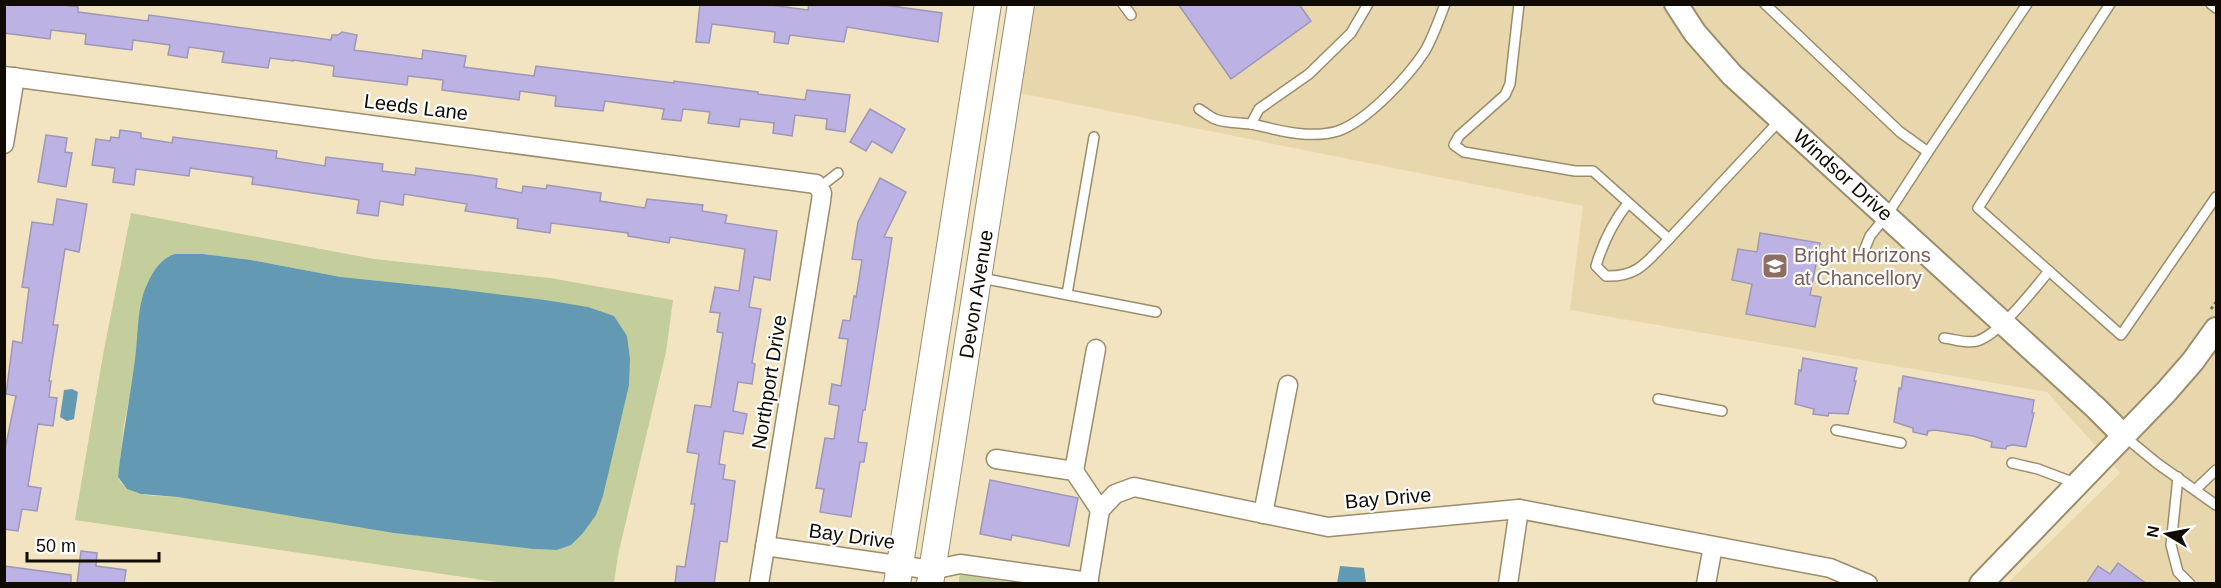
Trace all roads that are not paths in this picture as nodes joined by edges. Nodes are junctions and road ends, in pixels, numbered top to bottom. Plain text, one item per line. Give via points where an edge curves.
1 (988, 4) edge
2 (1123, 4) edge
3 (1368, 4) edge
4 (1445, 4) edge
5 (1519, 4) edge
6 (1676, 4) edge
7 (1764, 4) edge
8 (2028, 4) edge
9 (2110, 4) edge
10 (2211, 4) edge
11 (1023, 6) edge
12 (2217, 8) edge
13 (1131, 15) dead end
14 (10, 76) edge
15 (1200, 109) dead end
16 (1781, 119) junction
17 (1251, 124) junction
18 (1094, 137) dead end
19 (4, 144) edge
20 (1928, 152) junction
21 (838, 173) dead end
22 (820, 187) junction
23 (2217, 197) edge
24 (1628, 203) junction
25 (1887, 215) junction
26 (1669, 239) junction
27 (1864, 251) dead end
28 (2049, 271) junction
29 (978, 278) junction
30 (1067, 294) junction
31 (1156, 312) dead end
32 (2003, 323) junction
33 (2217, 329) edge
34 (1944, 338) dead end
35 (1096, 349) dead end
36 (1288, 385) dead end
37 (1658, 399) dead end
38 (1722, 411) dead end
39 (1836, 430) dead end
40 (2124, 436) junction
41 (1901, 443) dead end
42 (996, 459) dead end
43 (2012, 463) dead end
44 (2217, 470) edge
45 (1074, 471) junction
46 (2178, 477) junction
47 (2078, 484) junction
48 (2195, 490) junction
49 (2217, 505) edge
50 (1519, 509) junction
51 (1100, 510) junction
52 (1263, 514) junction
53 (765, 546) junction
54 (1713, 546) junction
55 (899, 574) edge
56 (936, 579) edge
57 (1088, 583) edge
58 (759, 584) edge
59 (1508, 584) edge
60 (1706, 584) edge
61 (1868, 584) edge
62 (1982, 584) edge
63 (2190, 584) edge

1 - 55 main road, Devon Avenue
2 - 13 lane
3 - 17 lane via 1351,33 1309,74 1259,109
4 - 17 lane via 1426,49 1404,79 1351,125 1336,132 1311,134
5 - 24 lane via 1510,84 1505,95 1454,145 1474,155 1593,171
6 - 16 street, Windsor Drive via 1695,33 1732,75
7 - 20 lane via 1900,132
8 - 20 lane
9 - 28 lane via 1978,208
10 - 12 lane
11 - 29 main road, Devon Avenue
14 - 19 street
14 - 22 street, Leeds Lane via 799,180
15 - 17 lane via 1216,119
16 - 25 street, Windsor Drive
16 - 26 lane
18 - 30 lane
20 - 25 lane
21 - 22 lane
22 - 53 street, Northport Drive via 821,201
23 - 28 lane via 2121,335
24 - 26 lane
24 - 26 lane via 1602,246 1596,266 1606,276 1623,276 1638,270
25 - 27 lane via 1870,236
25 - 32 street, Windsor Drive
28 - 32 lane
29 - 30 lane
29 - 56 main road, Devon Avenue
30 - 31 lane
32 - 34 lane via 1976,341
32 - 40 street, Windsor Drive
33 - 40 street
35 - 45 street
36 - 52 street
37 - 38 lane
39 - 41 lane
40 - 46 lane
40 - 47 street
42 - 45 street
43 - 47 lane
44 - 48 lane
45 - 51 street
46 - 48 lane
46 - 63 lane via 2172,545 2178,573
47 - 62 street
48 - 49 lane
50 - 52 street, Bay Drive via 1328,527
50 - 54 street, Bay Drive
50 - 59 street
51 - 52 street, Bay Drive via 1115,494 1134,487
51 - 57 street, Bay Drive
53 - 55 street, Bay Drive
53 - 58 street, Northport Drive
54 - 60 street
54 - 61 street, Bay Drive via 1830,568
55 - 56 street, Bay Drive
56 - 57 street, Bay Drive via 960,564

